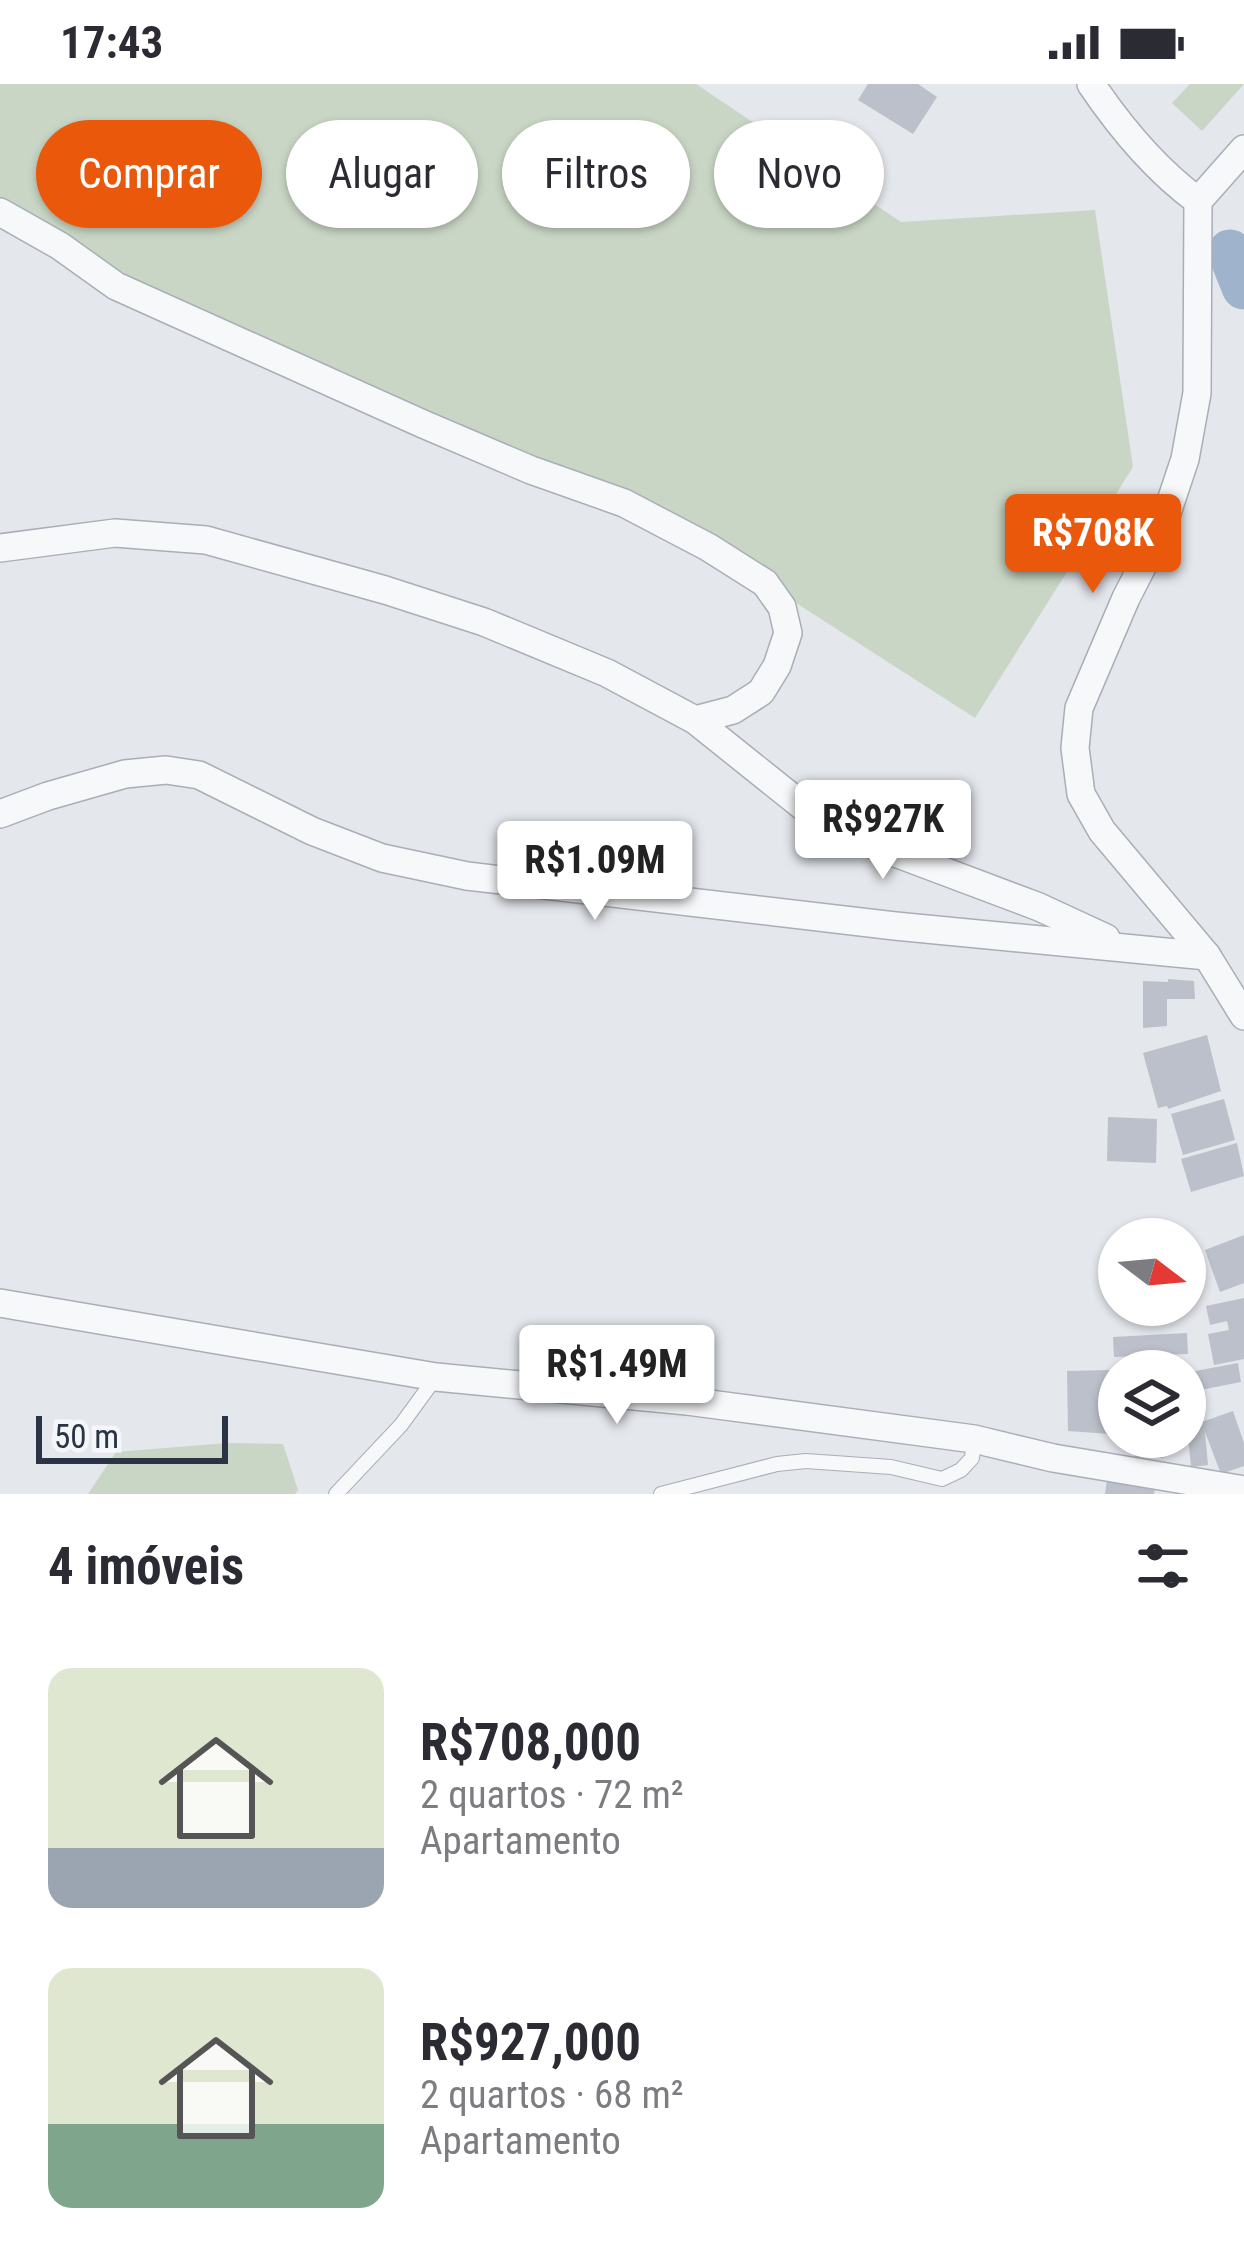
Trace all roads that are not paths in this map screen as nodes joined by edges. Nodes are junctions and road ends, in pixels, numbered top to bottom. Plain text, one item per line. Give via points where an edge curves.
1 (1091, 84) edge
2 (1244, 149) edge
3 (1198, 201) junction
4 (0, 212) edge
5 (0, 548) edge
6 (695, 720) junction
7 (0, 814) edge
8 (1128, 948) junction
9 (1207, 956) junction
10 (1244, 1016) edge
11 (0, 1304) edge
12 (436, 1378) junction
13 (974, 1439) junction
14 (1244, 1490) edge
15 (336, 1494) edge
16 (662, 1494) edge

1 - 3 street
2 - 3 street
3 - 9 street via 1197,394 1185,459 1162,529 1079,708 1075,748 1081,794 1102,831
4 - 6 street via 116,286 423,424 624,503 765,583 788,633 777,666 761,692
5 - 6 street via 115,533 206,540 484,622
6 - 8 street via 825,824
7 - 8 street via 125,774 166,770 199,775 382,858 467,876
8 - 9 street
9 - 10 street
11 - 12 street
12 - 13 street
12 - 15 lane
13 - 14 street
13 - 16 lane via 972,1458 942,1479 806,1461

